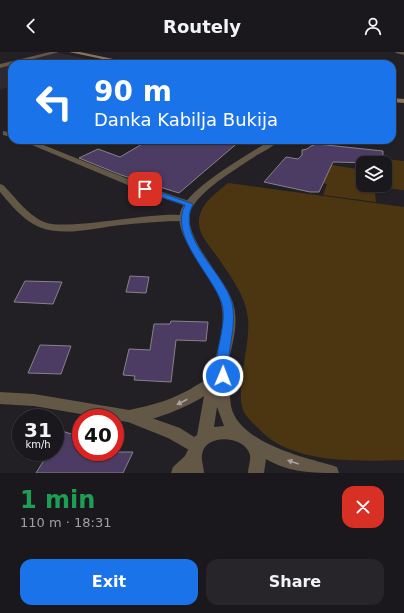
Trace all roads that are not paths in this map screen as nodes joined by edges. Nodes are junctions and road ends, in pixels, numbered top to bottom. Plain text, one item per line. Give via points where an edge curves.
1 (56, 52) edge
2 (72, 52) edge
3 (398, 52) edge
4 (404, 53) edge
5 (24, 60) edge
6 (113, 60) edge
7 (34, 144) edge
8 (270, 144) edge
9 (0, 187) edge
10 (189, 204) junction
11 (185, 218) junction
12 (223, 359) junction
13 (215, 380) junction
14 (0, 398) edge
15 (129, 416) junction
16 (246, 439) junction
17 (197, 455) edge
18 (179, 473) edge
19 (256, 473) edge
20 (331, 473) edge

1 - 5 street
2 - 6 main road
3 - 4 street
7 - 10 street
8 - 10 street via 204,189
9 - 11 street via 41,224 52,227
10 - 11 street
11 - 12 street via 188,236 227,302 229,320
12 - 13 street
12 - 16 street via 224,407 229,420
13 -> 15 street via 181,403 156,412
13 - 17 street
14 - 15 street via 41,401
15 - 17 street via 174,433
16 - 17 street via 228,431 215,432
16 - 19 street via 258,453 259,466
20 -> 16 street via 277,457
17 - 18 street

